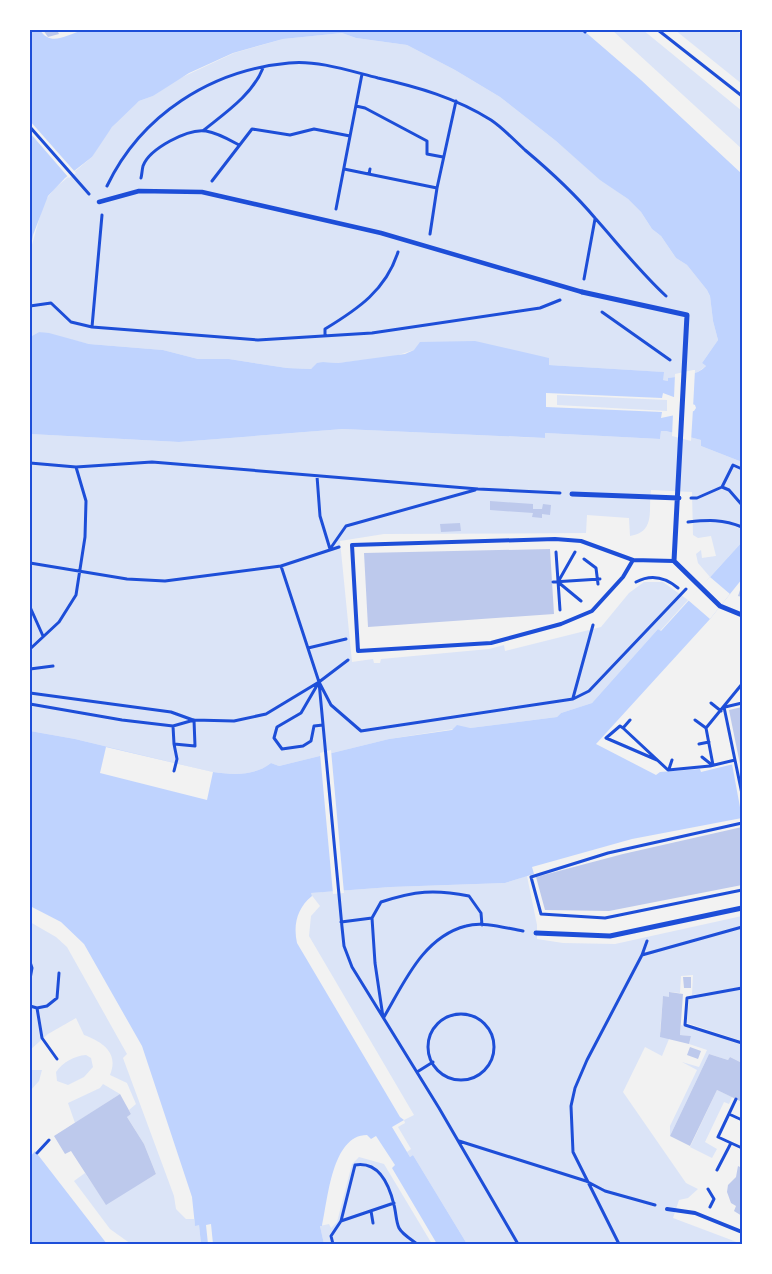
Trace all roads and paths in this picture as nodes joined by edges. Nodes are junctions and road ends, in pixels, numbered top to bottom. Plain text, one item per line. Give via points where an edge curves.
1 (658, 30) edge
2 (263, 68) junction
3 (362, 74) junction
4 (742, 96) edge
5 (456, 101) junction
6 (356, 106) junction
7 (30, 127) edge
8 (204, 130) junction
9 (350, 136) junction
10 (239, 145) junction
11 (443, 157) junction
12 (143, 165) dead end
13 (344, 169) junction
14 (370, 169) dead end
15 (369, 174) junction
16 (437, 188) junction
17 (202, 192) junction
18 (89, 195) dead end
19 (99, 202) junction
20 (595, 218) junction
21 (333, 222) junction
22 (402, 239) junction
23 (428, 247) junction
24 (582, 292) junction
25 (30, 306) edge
26 (687, 315) junction
27 (92, 327) junction
28 (325, 336) junction
29 (685, 370) junction
30 (30, 463) edge
31 (76, 467) junction
32 (742, 469) edge
33 (316, 476) junction
34 (722, 487) junction
35 (478, 489) junction
36 (572, 494) joint
37 (679, 498) junction
38 (742, 505) edge
39 (678, 522) junction
40 (742, 527) edge
41 (330, 549) junction
42 (573, 557) dead end
43 (633, 560) junction
44 (674, 562) junction
45 (30, 563) edge
46 (280, 566) junction
47 (80, 572) junction
48 (592, 579) dead end
49 (692, 581) junction
50 (553, 582) dead end
51 (558, 582) junction
52 (597, 591) dead end
53 (580, 601) dead end
54 (584, 604) dead end
55 (30, 607) edge
56 (576, 608) dead end
57 (592, 611) junction
58 (742, 615) edge
59 (561, 624) junction
60 (43, 636) junction
61 (358, 637) junction
62 (308, 648) junction
63 (30, 649) edge
64 (53, 666) dead end
65 (340, 667) dead end
66 (30, 669) edge
67 (319, 682) junction
68 (742, 684) edge
69 (30, 693) edge
70 (573, 699) junction
71 (711, 702) dead end
72 (742, 703) edge
73 (30, 704) edge
74 (724, 707) junction
75 (721, 710) junction
76 (194, 720) junction
77 (630, 720) dead end
78 (695, 720) dead end
79 (172, 726) junction
80 (323, 726) junction
81 (623, 728) junction
82 (706, 728) junction
83 (709, 742) junction
84 (174, 744) junction
85 (700, 744) dead end
86 (702, 757) dead end
87 (672, 760) dead end
88 (660, 761) junction
89 (736, 762) junction
90 (713, 765) junction
91 (668, 770) junction
92 (174, 771) dead end
93 (742, 794) edge
94 (742, 823) edge
95 (742, 890) edge
96 (742, 908) edge
97 (372, 918) junction
98 (341, 922) junction
99 (482, 925) junction
100 (742, 927) edge
101 (645, 928) junction
102 (536, 933) joint
103 (642, 955) junction
104 (30, 962) edge
105 (59, 973) dead end
106 (30, 979) edge
107 (742, 988) edge
108 (30, 1006) edge
109 (37, 1008) junction
110 (384, 1018) junction
111 (742, 1043) edge
112 (57, 1059) dead end
113 (433, 1062) junction
114 (417, 1072) junction
115 (736, 1099) dead end
116 (729, 1114) junction
117 (742, 1120) edge
118 (49, 1140) dead end
119 (459, 1140) junction
120 (731, 1143) junction
121 (742, 1148) edge
122 (37, 1153) dead end
123 (717, 1170) dead end
124 (586, 1181) junction
125 (708, 1188) dead end
126 (394, 1203) junction
127 (667, 1209) joint
128 (372, 1211) junction
129 (706, 1216) junction
130 (341, 1221) junction
131 (373, 1223) dead end
132 (742, 1232) edge
133 (333, 1244) edge
134 (417, 1244) edge
135 (518, 1244) edge
136 (619, 1244) edge

1 - 4 path
2 - 3 path via 290,62
2 - 8 path via 247,93
2 - 19 path via 207,85 162,113 128,152
3 - 5 path via 418,86
3 - 6 path
5 - 11 path
5 - 20 path via 492,121 560,181
6 - 9 path
6 - 11 path via 427,141 427,154
7 - 18 path
8 - 10 path
8 - 12 path via 186,133 168,142
9 - 10 path via 314,129 290,134 252,129
9 - 13 path
10 - 17 path
11 - 16 path
13 - 15 path
13 - 21 path
14 - 15 path
15 - 16 path
16 - 23 path
17 - 19 street via 140,191
17 - 21 street
19 - 27 path via 102,220
20 - 24 path
20 - 26 path via 639,271
21 - 22 street
22 - 23 street
22 - 28 path via 396,258 377,292 367,303 325,329
23 - 24 street
24 - 26 street
24 - 28 path via 540,308 372,333
24 - 29 path via 608,318
25 - 27 path via 51,303 71,322
26 - 29 street
27 - 28 path via 258,340
29 - 37 street
30 - 31 path
31 - 33 path via 152,462
31 - 47 path via 86,501
32 - 34 path via 733,465
33 - 35 path
33 - 41 path via 320,516
34 - 37 path via 697,498
34 - 38 path
35 - 36 path
35 - 41 path via 346,526
36 - 37 street
37 - 39 street
39 - 40 path via 714,519
39 - 44 street
41 - 46 path
42 - 51 path
43 - 44 lane
43 - 57 lane via 623,577
43 - 61 lane via 581,540 352,545
44 - 49 street
45 - 47 path
46 - 47 path via 165,580
46 - 62 path
47 - 60 path via 76,595 59,622
48 - 51 path
49 - 58 street via 720,606
49 - 70 path via 589,691
50 - 51 path
51 - 52 path via 556,548 592,564 598,579
51 - 53 path
51 - 59 path
54 - 56 path
55 - 60 path
57 - 59 lane
57 - 70 path via 594,629
59 - 61 lane via 491,643 358,651
60 - 63 path
61 - 62 path
62 - 67 path
64 - 66 path
65 - 67 path
67 - 70 path via 331,705 361,732
67 - 76 path via 266,714 234,721
67 - 80 path
67 - 80 path via 301,713 275,729 275,740 282,749 306,745 314,726
68 - 74 path
69 - 76 path via 171,712
71 - 75 path
72 - 74 path
73 - 79 path
74 - 75 path
74 - 89 path
75 - 82 path
76 - 79 path
76 - 84 path via 195,746
77 - 81 path
78 - 82 path
79 - 84 path
80 - 98 path
81 - 88 path
81 - 88 path via 620,726 606,738
82 - 83 path
83 - 85 path
83 - 90 path
84 - 92 path via 177,758
86 - 90 path
87 - 91 path
88 - 91 path
89 - 90 path
89 - 93 path
90 - 91 path
94 - 95 path via 608,853 531,877 541,914 605,918
96 - 101 street
97 - 98 path
97 - 99 path via 381,902 406,894 440,890 469,896 481,913
97 - 110 path
98 - 110 path via 348,959
99 - 102 path
99 - 110 path via 466,926 444,935 422,954
100 - 103 path
101 - 102 street via 610,936
101 - 103 path via 647,943
103 - 124 path via 575,1088 570,1128 572,1152
104 - 106 path
105 - 109 path via 57,998 47,1006
107 - 111 path via 687,998 685,1025
108 - 109 path
109 - 112 path via 42,1038
110 - 114 path
113 - 113 path via 440,1072 453,1079 477,1076 488,1067 494,1053 489,1030 470,1016 446,1018 430,1037 429,1051
113 - 114 path
114 - 119 path
115 - 116 path
116 - 117 path
116 - 120 path via 718,1138
118 - 122 path
119 - 124 path
119 - 135 path
120 - 121 path
120 - 123 path
124 - 127 path via 605,1191
124 - 136 path
125 - 129 path via 714,1199
126 - 128 path
126 - 130 path via 382,1174 376,1168 355,1165
126 - 134 path via 399,1229
127 - 129 lane
128 - 130 path
128 - 131 path
129 - 132 lane
130 - 133 path via 331,1236

